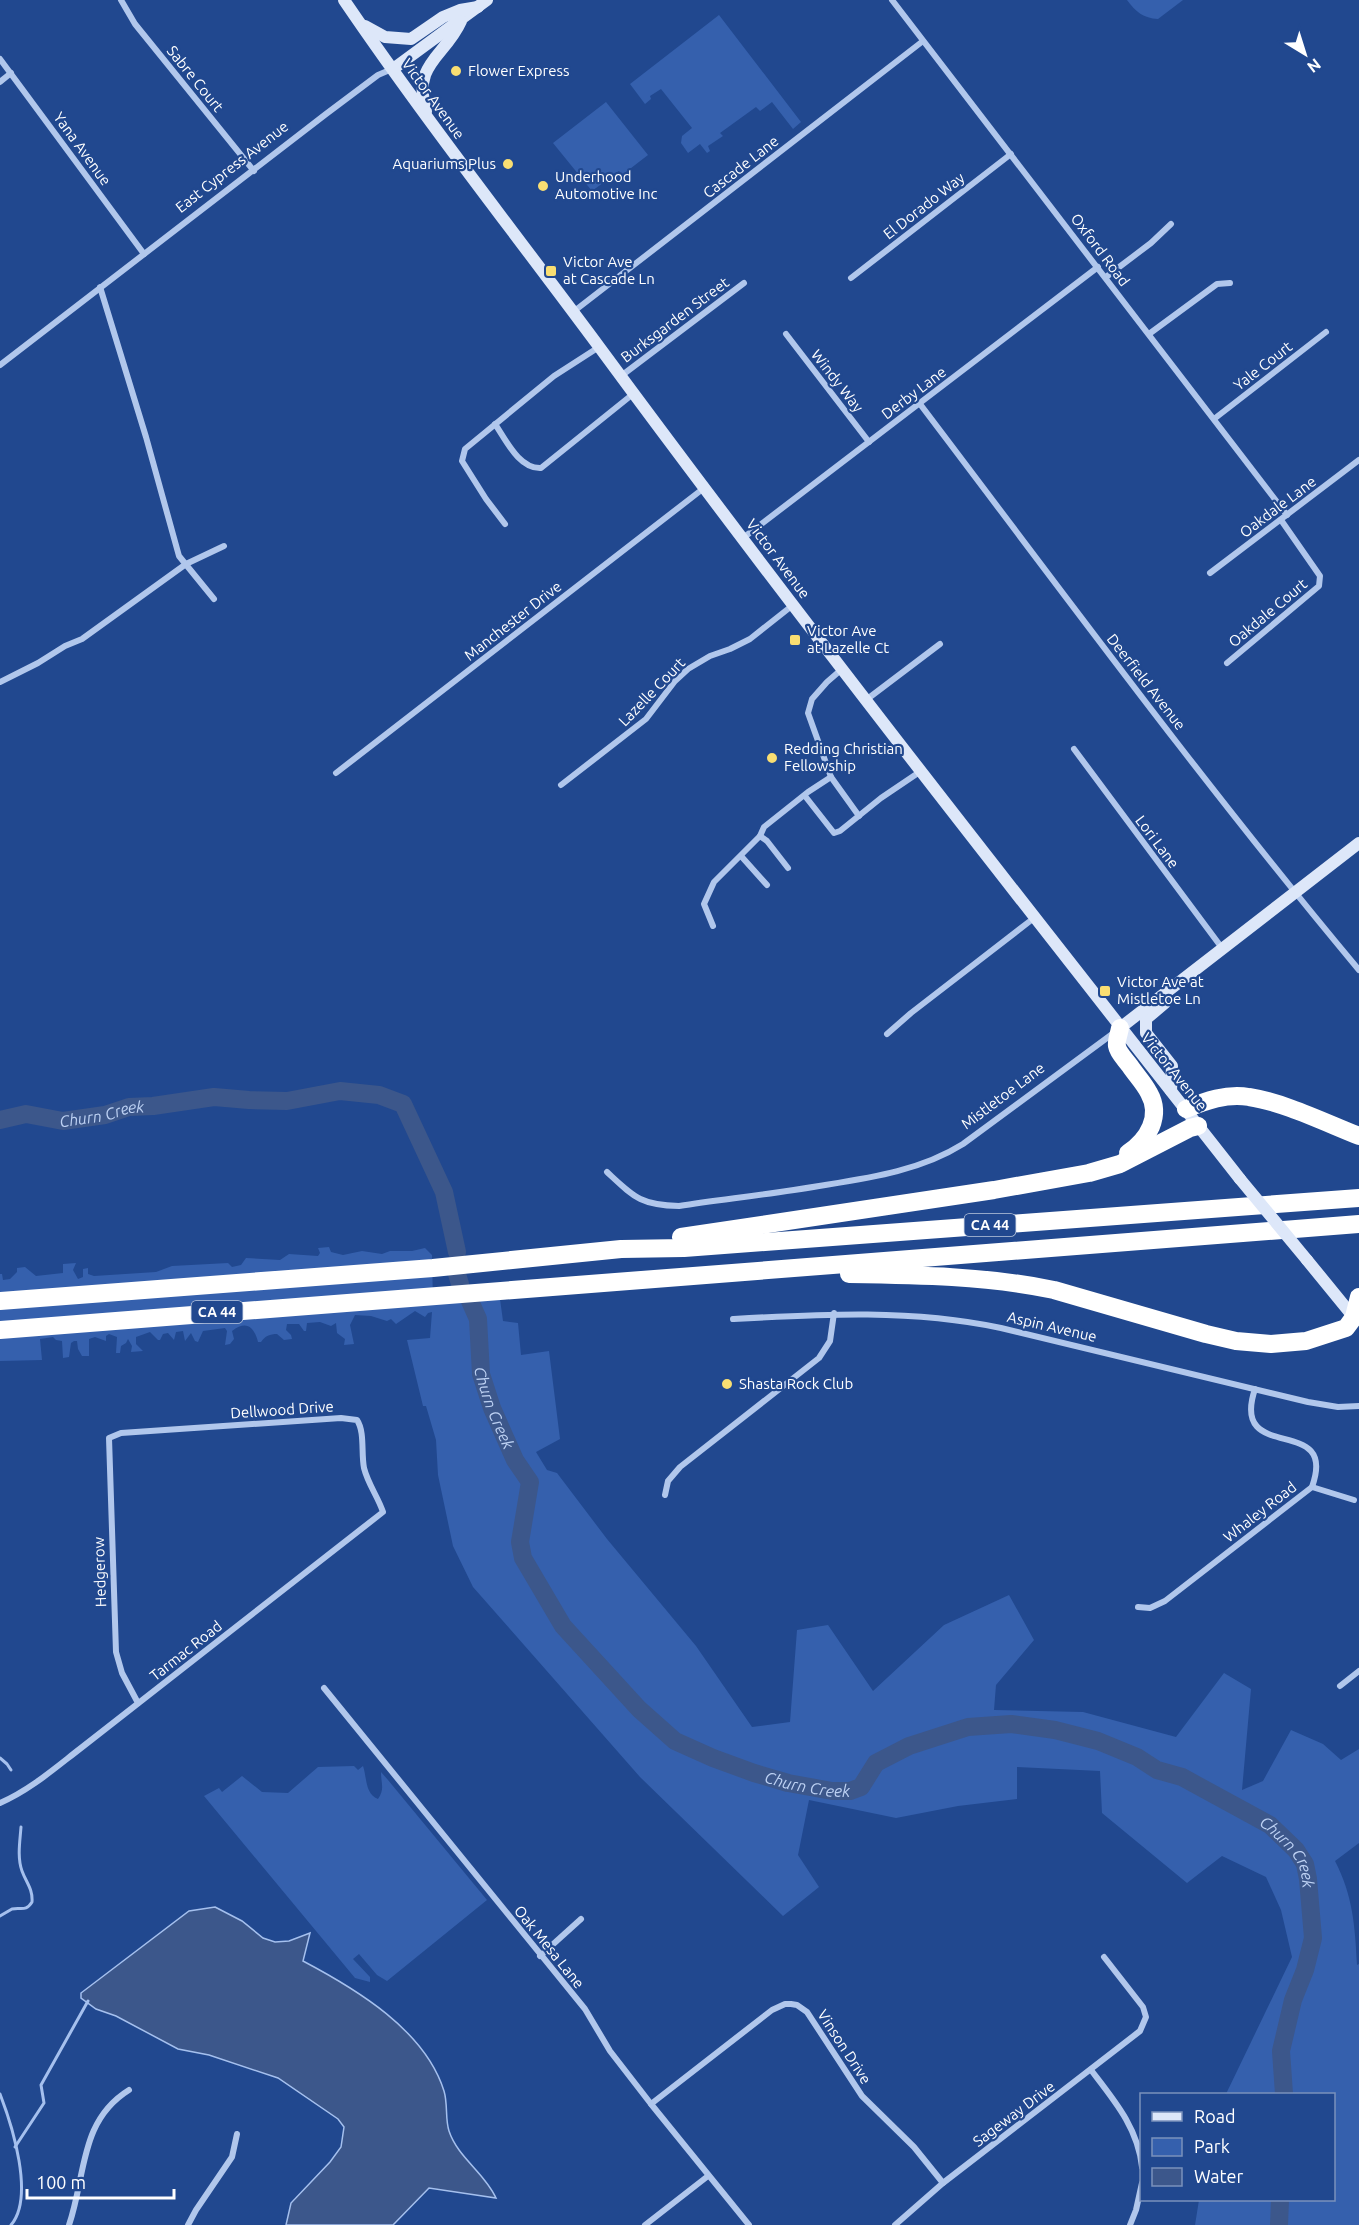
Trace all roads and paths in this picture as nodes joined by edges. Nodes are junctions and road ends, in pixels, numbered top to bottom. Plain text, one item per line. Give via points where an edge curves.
1 (121, 0) edge
2 (344, 0) edge
3 (892, 0) edge
4 (483, 3) edge
5 (462, 19) junction
6 (358, 20) junction
7 (923, 41) junction
8 (0, 59) edge
9 (393, 69) junction
10 (11, 73) junction
11 (0, 82) edge
12 (428, 117) junction
13 (1011, 154) junction
14 (254, 171) junction
15 (1171, 224) dead end
16 (144, 254) junction
17 (1098, 267) junction
18 (1106, 277) junction
19 (851, 278) dead end
20 (744, 283) dead end
21 (1230, 283) dead end
22 (100, 287) junction
23 (573, 312) junction
24 (1326, 332) dead end
25 (786, 334) dead end
26 (1149, 334) junction
27 (599, 347) junction
28 (0, 365) edge
29 (620, 376) junction
30 (634, 393) junction
31 (920, 404) junction
32 (1214, 419) junction
33 (495, 424) junction
34 (869, 442) junction
35 (1359, 460) edge
36 (705, 488) junction
37 (1287, 515) junction
38 (1281, 520) junction
39 (505, 524) dead end
40 (743, 538) junction
41 (224, 546) dead end
42 (186, 564) junction
43 (1210, 573) dead end
44 (214, 599) dead end
45 (794, 604) junction
46 (940, 644) dead end
47 (1227, 663) dead end
48 (842, 668) junction
49 (0, 682) edge
50 (867, 700) junction
51 (1074, 749) dead end
52 (921, 771) junction
53 (336, 773) dead end
54 (831, 777) junction
55 (561, 785) dead end
56 (805, 796) junction
57 (859, 816) junction
58 (760, 836) junction
59 (1359, 843) edge
60 (741, 856) junction
61 (788, 868) dead end
62 (767, 885) dead end
63 (1294, 893) junction
64 (1034, 918) junction
65 (713, 926) dead end
66 (1222, 948) junction
67 (1359, 970) edge
68 (1184, 977) junction
69 (1120, 1028) junction
70 (887, 1034) dead end
71 (1171, 1091) junction
72 (1186, 1109) junction
73 (1198, 1126) junction
74 (1359, 1136) edge
75 (607, 1173) dead end
76 (1089, 1173) junction
77 (1359, 1198) edge
78 (1359, 1224) edge
79 (621, 1249) junction
80 (782, 1269) junction
81 (1359, 1297) edge
82 (0, 1301) edge
83 (834, 1313) junction
84 (733, 1319) dead end
85 (1356, 1320) edge
86 (0, 1330) edge
87 (1255, 1389) junction
88 (1359, 1406) edge
89 (111, 1435) joint
90 (1312, 1487) junction
91 (665, 1495) dead end
92 (1354, 1500) dead end
93 (383, 1512) joint
94 (1138, 1607) dead end
95 (1359, 1671) edge
96 (1340, 1686) dead end
97 (324, 1688) dead end
98 (138, 1703) junction
99 (0, 1803) edge
100 (581, 1919) dead end
101 (540, 1956) junction
102 (1104, 1957) dead end
103 (1091, 2070) junction
104 (129, 2090) dead end
105 (651, 2104) junction
106 (237, 2134) dead end
107 (1140, 2156) edge
108 (708, 2176) junction
109 (943, 2183) junction
110 (1140, 2192) edge
111 (69, 2225) edge
112 (188, 2225) edge
113 (645, 2225) edge
114 (749, 2225) edge
115 (895, 2225) edge
116 (1130, 2225) edge

1 - 14 street, Sabre Court via 135,24
2 - 6 main road, Victor Avenue
3 - 7 street, Oxford Road
4 - 5 main road, East Cypress Avenue
4 - 6 main road via 443,17 411,39 385,37
5 - 9 main road, East Cypress Avenue
5 - 12 main road via 452,39 425,72 423,93
6 - 9 main road, Victor Avenue
7 - 13 street, Oxford Road
7 - 23 street, Cascade Lane
8 - 10 street, Yana Avenue
9 - 12 main road, Victor Avenue
9 - 14 street, East Cypress Avenue via 378,75
10 - 11 street
10 - 16 street, Yana Avenue
12 - 23 main road, Victor Avenue
13 - 17 street, Oxford Road
13 - 19 street, El Dorado Way
14 - 16 street, East Cypress Avenue
15 - 18 street
16 - 22 street, East Cypress Avenue
17 - 18 street, Oxford Road
17 - 31 street, Derby Lane
18 - 26 street, Oxford Road
20 - 29 street, Burksgarden Street
21 - 26 street via 1217,284
22 - 28 street, East Cypress Avenue
22 - 42 street via 180,556
23 - 27 main road, Victor Avenue
24 - 32 street, Yale Court
25 - 34 street, Windy Way
26 - 32 street, Oxford Road
27 - 29 main road, Victor Avenue
27 - 33 street via 554,376
29 - 30 main road, Victor Avenue
30 - 33 street via 541,468 521,461
30 - 36 main road, Victor Avenue
31 - 34 street, Derby Lane
31 - 63 street, Deerfield Avenue
32 - 37 street, Oxford Road
33 - 39 street via 465,449 462,460
34 - 40 street, Derby Lane
35 - 37 street, Oakdale Lane
36 - 40 main road, Victor Avenue
36 - 53 street, Manchester Drive
37 - 38 street, Oakdale Lane
38 - 43 street, Oakdale Lane
38 - 47 street, Oakdale Court via 1320,576 1319,585
40 - 45 main road, Victor Avenue
41 - 42 street
42 - 44 street
42 - 49 street via 82,639
45 - 48 main road, Victor Avenue
45 - 55 street, Lazelle Court via 750,639 688,669 646,719
46 - 50 street
48 - 50 main road, Victor Avenue
48 - 54 street via 812,699 808,713
50 - 52 main road, Victor Avenue
51 - 66 street, Lori Lane
52 - 57 street
52 - 64 main road, Victor Avenue
54 - 56 street
54 - 57 street
56 - 57 street via 834,833
56 - 58 street via 764,827
58 - 60 street
58 - 61 street
59 - 63 main road, Mistletoe Lane
60 - 62 street
60 - 65 street via 714,882 706,897 704,904
63 - 66 main road, Mistletoe Lane
63 - 67 street, Deerfield Avenue
64 - 69 main road, Victor Avenue
64 - 70 street
66 - 68 main road, Mistletoe Lane
68 - 69 main road, Mistletoe Lane
68 - 71 main road via 1175,994 1146,1021 1146,1033 1172,1066
69 - 71 main road, Victor Avenue
69 - 75 street, Mistletoe Lane via 963,1144 942,1157 911,1168 863,1179 679,1206 641,1201
69 - 76 highway via 1117,1046 1150,1094 1152,1126 1141,1145
71 - 72 main road, Victor Avenue
72 - 73 main road, Victor Avenue
72 - 74 highway via 1213,1099 1248,1096
73 - 76 highway via 1120,1164
73 - 85 main road, Victor Avenue, bridge
76 - 79 highway via 642,1242
77 - 79 highway, CA 44 via 696,1247
78 - 80 highway, CA 44
79 - 82 highway, CA 44 via 433,1268
80 - 85 highway via 808,1274 940,1275 1001,1281 1054,1290 1246,1342 1306,1341 1346,1328
80 - 86 highway, CA 44
81 - 85 highway
83 - 84 street, Aspin Avenue
83 - 87 street, Aspin Avenue via 890,1314 992,1326
83 - 91 street via 830,1341 819,1358 680,1467 668,1481
87 - 88 street, Aspin Avenue via 1327,1406
87 - 90 street, Whaley Road via 1250,1410 1254,1425 1266,1434 1296,1441 1310,1450 1316,1472
89 - 93 street, Dellwood Drive via 353,1418 360,1426 366,1477
89 - 98 street, Hedgerow via 108,1441 116,1652
90 - 92 street
90 - 94 street, Whaley Road via 1165,1601 1150,1608
93 - 98 street, Tarmac Road
95 - 96 street
97 - 101 street, Oak Mesa Lane
98 - 99 street, Tarmac Road via 31,1786
100 - 101 street
101 - 105 street, Oak Mesa Lane via 585,2009 610,2051
102 - 103 street, Sageway Drive via 1143,2007 1145,2022 1136,2035
103 - 107 street via 1130,2126
103 - 109 street, Sageway Drive
104 - 111 street via 104,2110 96,2126
105 - 108 street, Oak Mesa Lane
105 - 109 street, Vinson Drive via 772,2010 785,2004 797,2005 816,2024 862,2096 914,2147
106 - 112 street via 232,2157
108 - 113 street
108 - 114 street, Oak Mesa Lane
109 - 115 street, Sageway Drive
110 - 116 street

